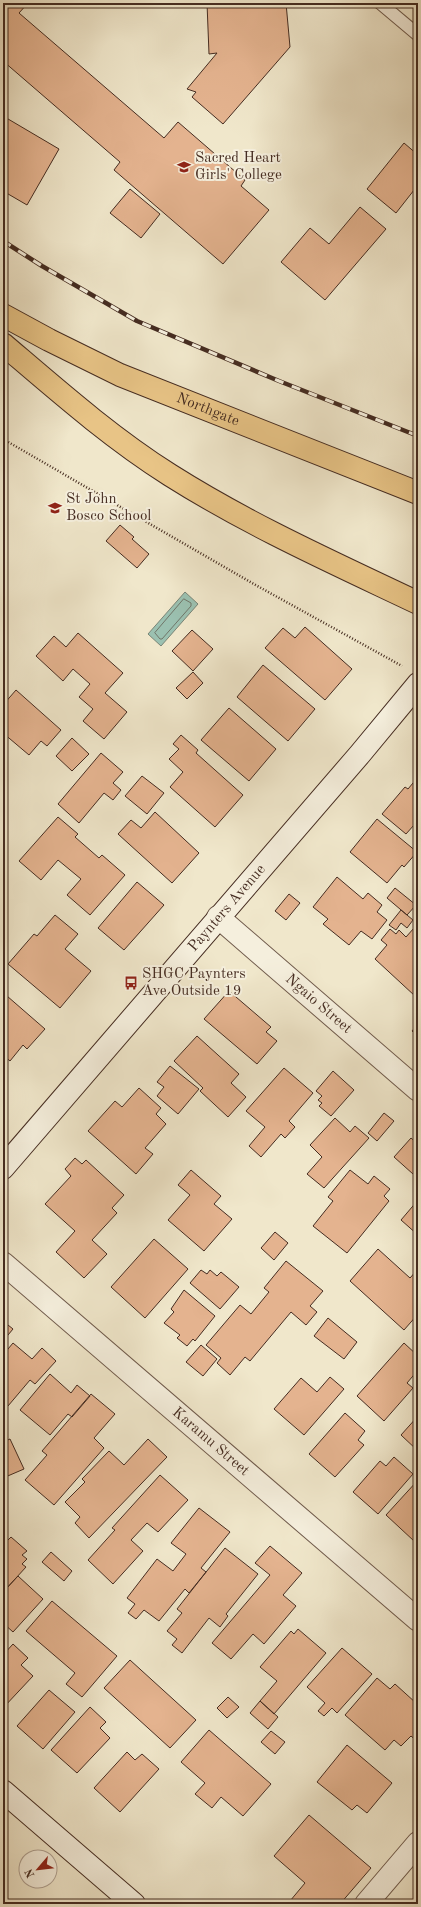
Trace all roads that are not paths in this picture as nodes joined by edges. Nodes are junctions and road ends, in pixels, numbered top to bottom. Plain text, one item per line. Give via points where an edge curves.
1 (380, 3) edge
2 (418, 35) edge
3 (3, 315) edge
4 (3, 344) edge
5 (418, 493) edge
6 (418, 603) edge
7 (418, 684) edge
8 (218, 917) junction
9 (418, 1090) edge
10 (3, 1168) edge
11 (3, 1263) edge
12 (418, 1620) edge
13 (3, 1791) edge
14 (418, 1843) edge
15 (134, 1904) edge
16 (366, 1904) edge

1 - 2 lane
3 - 5 highway, Northgate via 120,375
4 - 6 highway via 129,448 169,475 268,530
7 - 8 street, Paynters Avenue
8 - 9 street, Ngaio Street
8 - 10 street, Paynters Avenue
11 - 12 street, Karamu Street
13 - 15 street
14 - 16 street

